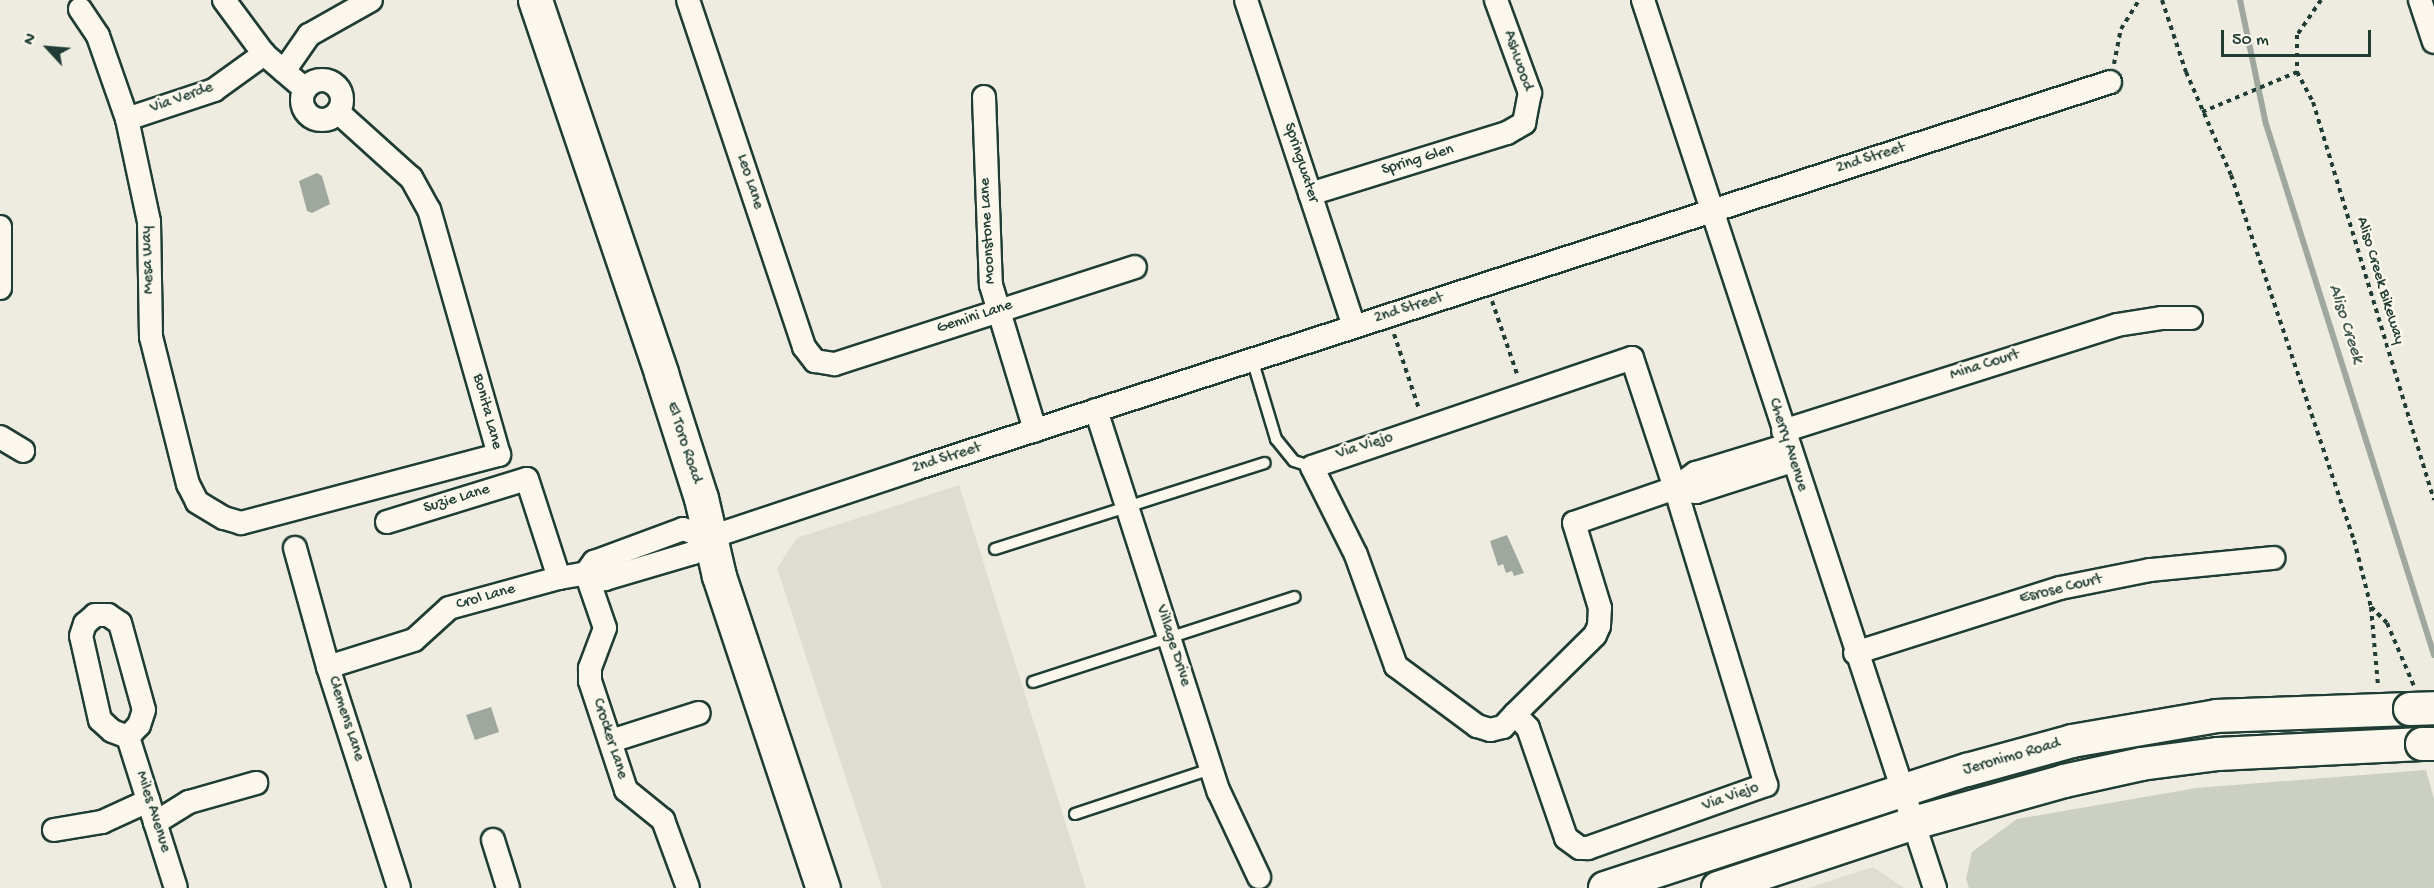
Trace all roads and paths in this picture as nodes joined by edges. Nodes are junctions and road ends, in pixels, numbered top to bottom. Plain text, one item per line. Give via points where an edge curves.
1 (224, 0) edge
2 (371, 0) edge
3 (535, 0) edge
4 (688, 0) edge
5 (1246, 0) edge
6 (1496, 0) edge
7 (1643, 0) edge
8 (2139, 0) edge
9 (2162, 0) edge
10 (2321, 0) edge
11 (2420, 0) edge
12 (80, 9) dead end
13 (2434, 42) edge
14 (264, 54) junction
15 (284, 71) junction
16 (2297, 72) junction
17 (2110, 82) joint
18 (984, 97) dead end
19 (2202, 112) junction
20 (127, 119) junction
21 (1524, 123) joint
22 (1310, 194) junction
23 (1712, 210) junction
24 (0, 227) edge
25 (1135, 267) dead end
26 (1485, 284) junction
27 (0, 288) edge
28 (998, 311) junction
29 (1388, 316) junction
30 (2191, 318) dead end
31 (1354, 327) junction
32 (1252, 359) junction
33 (815, 361) joint
34 (1524, 394) junction
35 (1096, 410) junction
36 (1425, 427) junction
37 (1035, 430) junction
38 (0, 437) edge
39 (1788, 446) junction
40 (23, 452) dead end
41 (1265, 463) dead end
42 (1312, 468) junction
43 (1675, 488) junction
44 (2434, 500) edge
45 (1128, 508) junction
46 (208, 511) joint
47 (387, 522) dead end
48 (708, 538) junction
49 (295, 548) dead end
50 (995, 549) dead end
51 (2273, 558) dead end
52 (586, 573) junction
53 (559, 578) junction
54 (1295, 597) dead end
55 (2371, 606) junction
56 (1170, 639) junction
57 (1856, 653) junction
58 (328, 668) junction
59 (1033, 682) dead end
60 (2410, 706) edge
61 (699, 713) dead end
62 (1515, 714) junction
63 (128, 737) junction
64 (611, 741) junction
65 (2428, 744) edge
66 (1211, 769) junction
67 (256, 783) dead end
68 (1904, 790) junction
69 (148, 801) junction
70 (1075, 814) dead end
71 (155, 823) junction
72 (1914, 823) junction
73 (54, 830) dead end
74 (493, 840) dead end
75 (1259, 877) dead end
76 (176, 888) edge
77 (399, 888) edge
78 (508, 888) edge
79 (688, 888) edge
80 (823, 888) edge
81 (1605, 888) edge
82 (1718, 888) edge
83 (1935, 888) edge

1 - 14 street, Bonita Lane
2 - 15 street via 309,35
3 - 48 main road, El Toro Road via 661,373 701,498
4 - 33 street, Leo Lane via 804,347
5 - 22 street, Springwater
6 - 21 street, Ashwood via 1530,93
7 - 23 street, Cherry Avenue
8 - 17 path via 2121,29
9 - 19 path
10 - 16 path, Aliso Creek Bikeway via 2297,35
11 - 13 street
12 - 20 street, Mesa Way via 98,36
14 - 15 street, Bonita Lane
14 - 20 street, Via Verde via 214,90
15 - 46 street, Bonita Lane via 305,88 302,106 314,119 323,120 338,112 411,178 429,210 500,455 241,523
16 - 19 path
16 - 44 path, Aliso Creek Bikeway via 2313,102
17 - 23 street, 2nd Street
18 - 28 street, Moonstone Lane via 988,260
19 - 55 path via 2231,175 2354,540
20 - 46 street, Mesa Way via 149,222 151,337 188,484 197,502
21 - 22 street, Spring Glen via 1507,133
22 - 31 street, Springwater
23 - 26 street, 2nd Street
23 - 39 street, Cherry Avenue
24 - 27 street
25 - 28 street, Gemini Lane
26 - 29 street, 2nd Street
26 - 34 path
28 - 33 street, Gemini Lane via 835,364
28 - 37 street, Moonstone Lane
29 - 31 street, 2nd Street
29 - 36 path
30 - 39 street, Mina Court via 2117,325
31 - 32 street, 2nd Street
32 - 35 street, 2nd Street
32 - 42 lane via 1276,440 1294,461
34 - 36 street, Via Viejo
34 - 43 street, Via Viejo via 1632,358
35 - 37 street, 2nd Street
35 - 45 street, Village Drive
36 - 42 street, Via Viejo
37 - 48 street, 2nd Street
38 - 40 street
39 - 43 street via 1696,492
39 - 57 street, Cherry Avenue
41 - 45 lane
42 - 62 street via 1356,555 1396,666 1478,726 1490,730 1503,727
43 - 62 street via 1574,524 1600,608 1599,626
43 - 62 street, Via Viejo via 1766,785 1580,848 1566,838 1528,728
45 - 50 lane
45 - 56 street, Village Drive
47 - 53 street, Suzie Lane via 527,479
48 - 52 street, Crol Lane via 683,529 594,562
48 - 80 main road, El Toro Road
49 - 58 street, Clemens Lane
51 - 57 street, Esrose Court via 2150,570 2060,588
52 - 53 street, Crol Lane
52 - 64 street, Crocker Lane via 605,628 590,668 590,681
53 - 58 street, Crol Lane via 449,608 414,640
54 - 56 lane
55 - 60 path
55 - 60 path via 2387,623
56 - 59 lane
56 - 66 street, Village Drive
57 - 68 street, Cherry Avenue
58 - 77 street, Clemens Lane
60 - 68 main road, Jeronimo Road via 2216,716 2126,729 2041,749
61 - 64 street
63 - 63 street via 139,725 144,710 120,623 108,615 95,615 85,624 81,636 100,720 112,731
63 - 69 street, Miles Avenue
64 - 79 street, Crocker Lane via 626,790 667,827
65 - 72 main road via 2218,754 2141,764 2064,780
66 - 70 lane
66 - 75 street, Village Drive
67 - 71 street via 189,802
68 - 72 street, Cherry Avenue
68 - 81 main road, Jeronimo Road
69 - 71 street, Miles Avenue
69 - 73 street via 102,822
71 - 76 street, Miles Avenue
72 - 82 main road
72 - 83 street, Cherry Avenue
74 - 78 street

